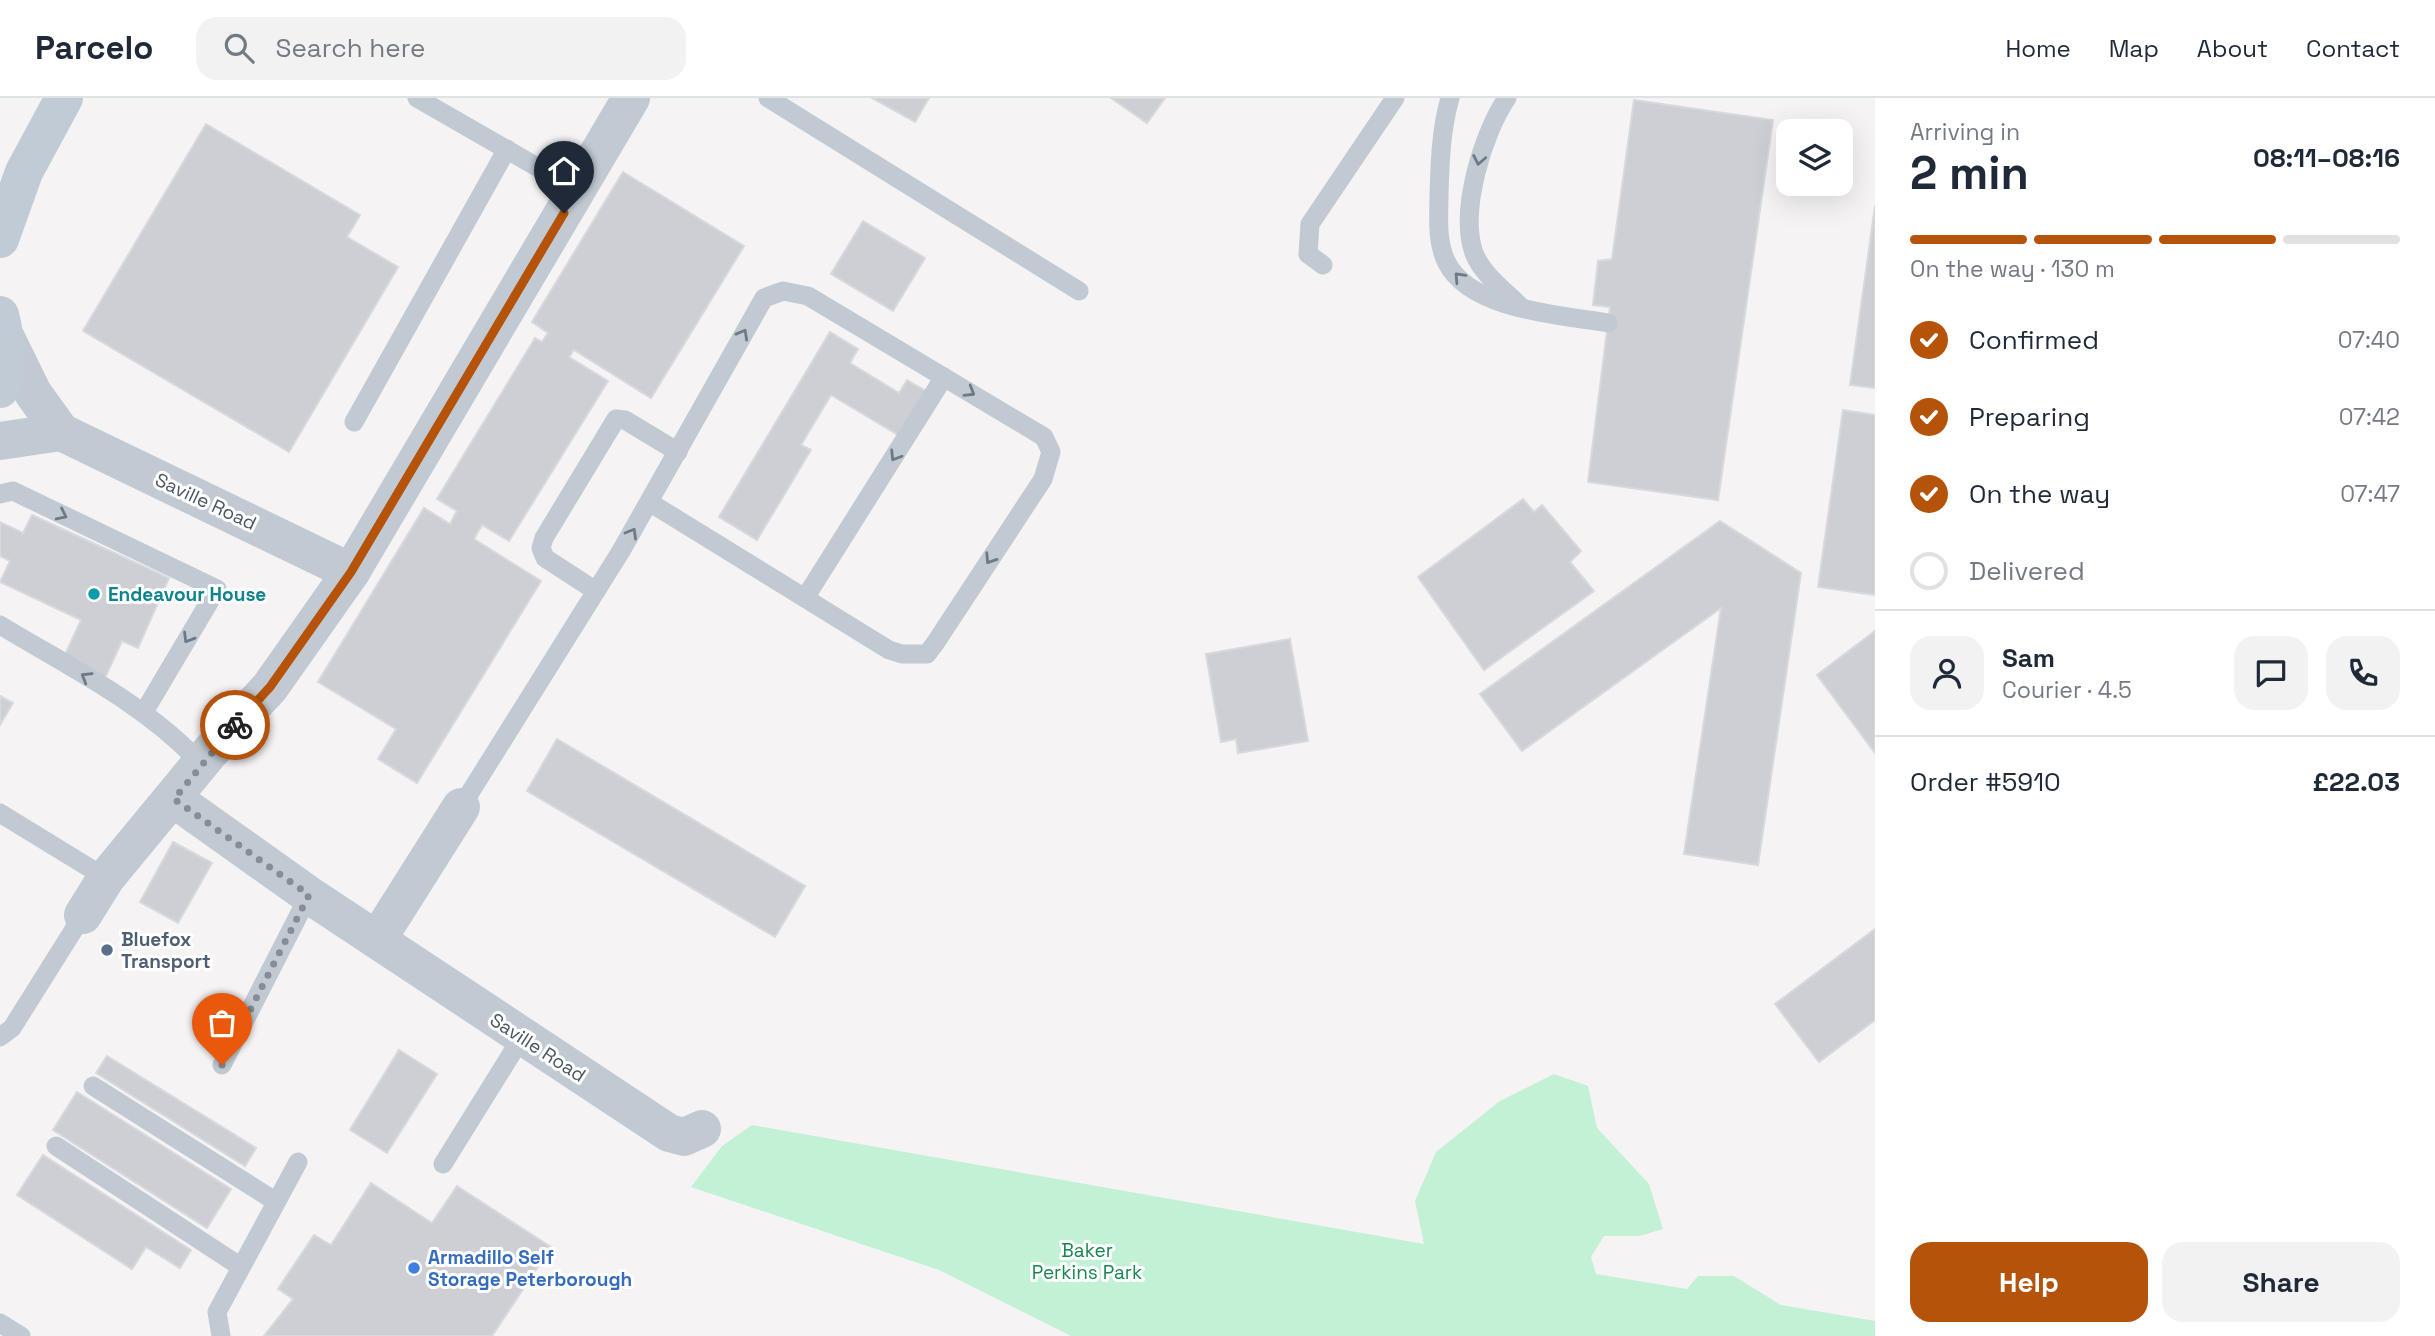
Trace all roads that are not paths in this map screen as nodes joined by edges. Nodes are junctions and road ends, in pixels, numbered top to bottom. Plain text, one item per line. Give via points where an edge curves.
1 (64, 98) edge
2 (417, 98) edge
3 (768, 98) edge
4 (1395, 98) edge
5 (1450, 98) edge
6 (1507, 98) edge
7 (628, 99) edge
8 (507, 149) junction
9 (12, 179) edge
10 (577, 190) junction
11 (0, 239) edge
12 (1322, 265) dead end
13 (1079, 291) dead end
14 (1519, 305) junction
15 (1608, 323) dead end
16 (3, 326) edge
17 (944, 377) junction
18 (0, 389) edge
19 (354, 422) dead end
20 (61, 432) junction
21 (0, 441) edge
22 (678, 452) junction
23 (0, 494) edge
24 (649, 502) junction
25 (351, 572) junction
26 (596, 591) junction
27 (805, 598) junction
28 (0, 625) edge
29 (144, 712) junction
30 (201, 764) junction
31 (174, 799) junction
32 (461, 807) joint
33 (0, 813) edge
34 (106, 878) junction
35 (309, 895) junction
36 (83, 915) joint
37 (377, 940) junction
38 (0, 1037) edge
39 (522, 1037) junction
40 (222, 1065) dead end
41 (93, 1086) dead end
42 (702, 1129) dead end
43 (56, 1146) dead end
44 (298, 1162) dead end
45 (443, 1164) dead end
46 (275, 1201) junction
47 (241, 1267) junction
48 (0, 1323) edge
49 (21, 1336) edge
50 (221, 1336) edge

1 - 9 street
2 - 8 lane
3 - 13 lane
4 - 12 lane via 1310,224 1308,254
14 -> 5 lane via 1487,299 1464,284 1447,263 1438,230 1440,163
6 -> 14 lane via 1482,148 1470,218 1474,252 1484,271
7 - 10 street
8 - 10 lane
8 - 19 lane
9 - 11 street
10 - 25 street
14 - 15 lane
16 - 18 street via 6,369
16 - 20 street, Saville Road via 33,393
22 -> 17 lane via 758,308 773,293 808,296
17 -> 27 lane
17 -> 27 lane via 1044,437 1051,452 1043,479 928,654 889,650
20 - 21 street
20 - 25 street, Saville Road
22 - 24 lane
22 - 26 lane via 616,419 544,538 545,558
23 -> 29 lane via 13,491 217,589
26 -> 24 lane
24 - 27 lane
25 - 30 street via 270,687
26 - 32 lane
29 -> 28 lane
29 - 30 lane via 174,734
30 - 31 street
31 - 34 street
31 - 35 street, Saville Road
32 - 37 street
33 - 34 lane
34 - 36 street
35 - 37 street, Saville Road
35 - 40 lane
36 - 38 lane via 12,1028
37 - 39 street, Saville Road
39 - 42 street, Saville Road via 668,1133 684,1137
39 - 45 lane
41 - 46 lane
43 - 47 lane
44 - 46 lane
46 - 47 lane
47 - 50 lane via 217,1312
48 - 49 lane

